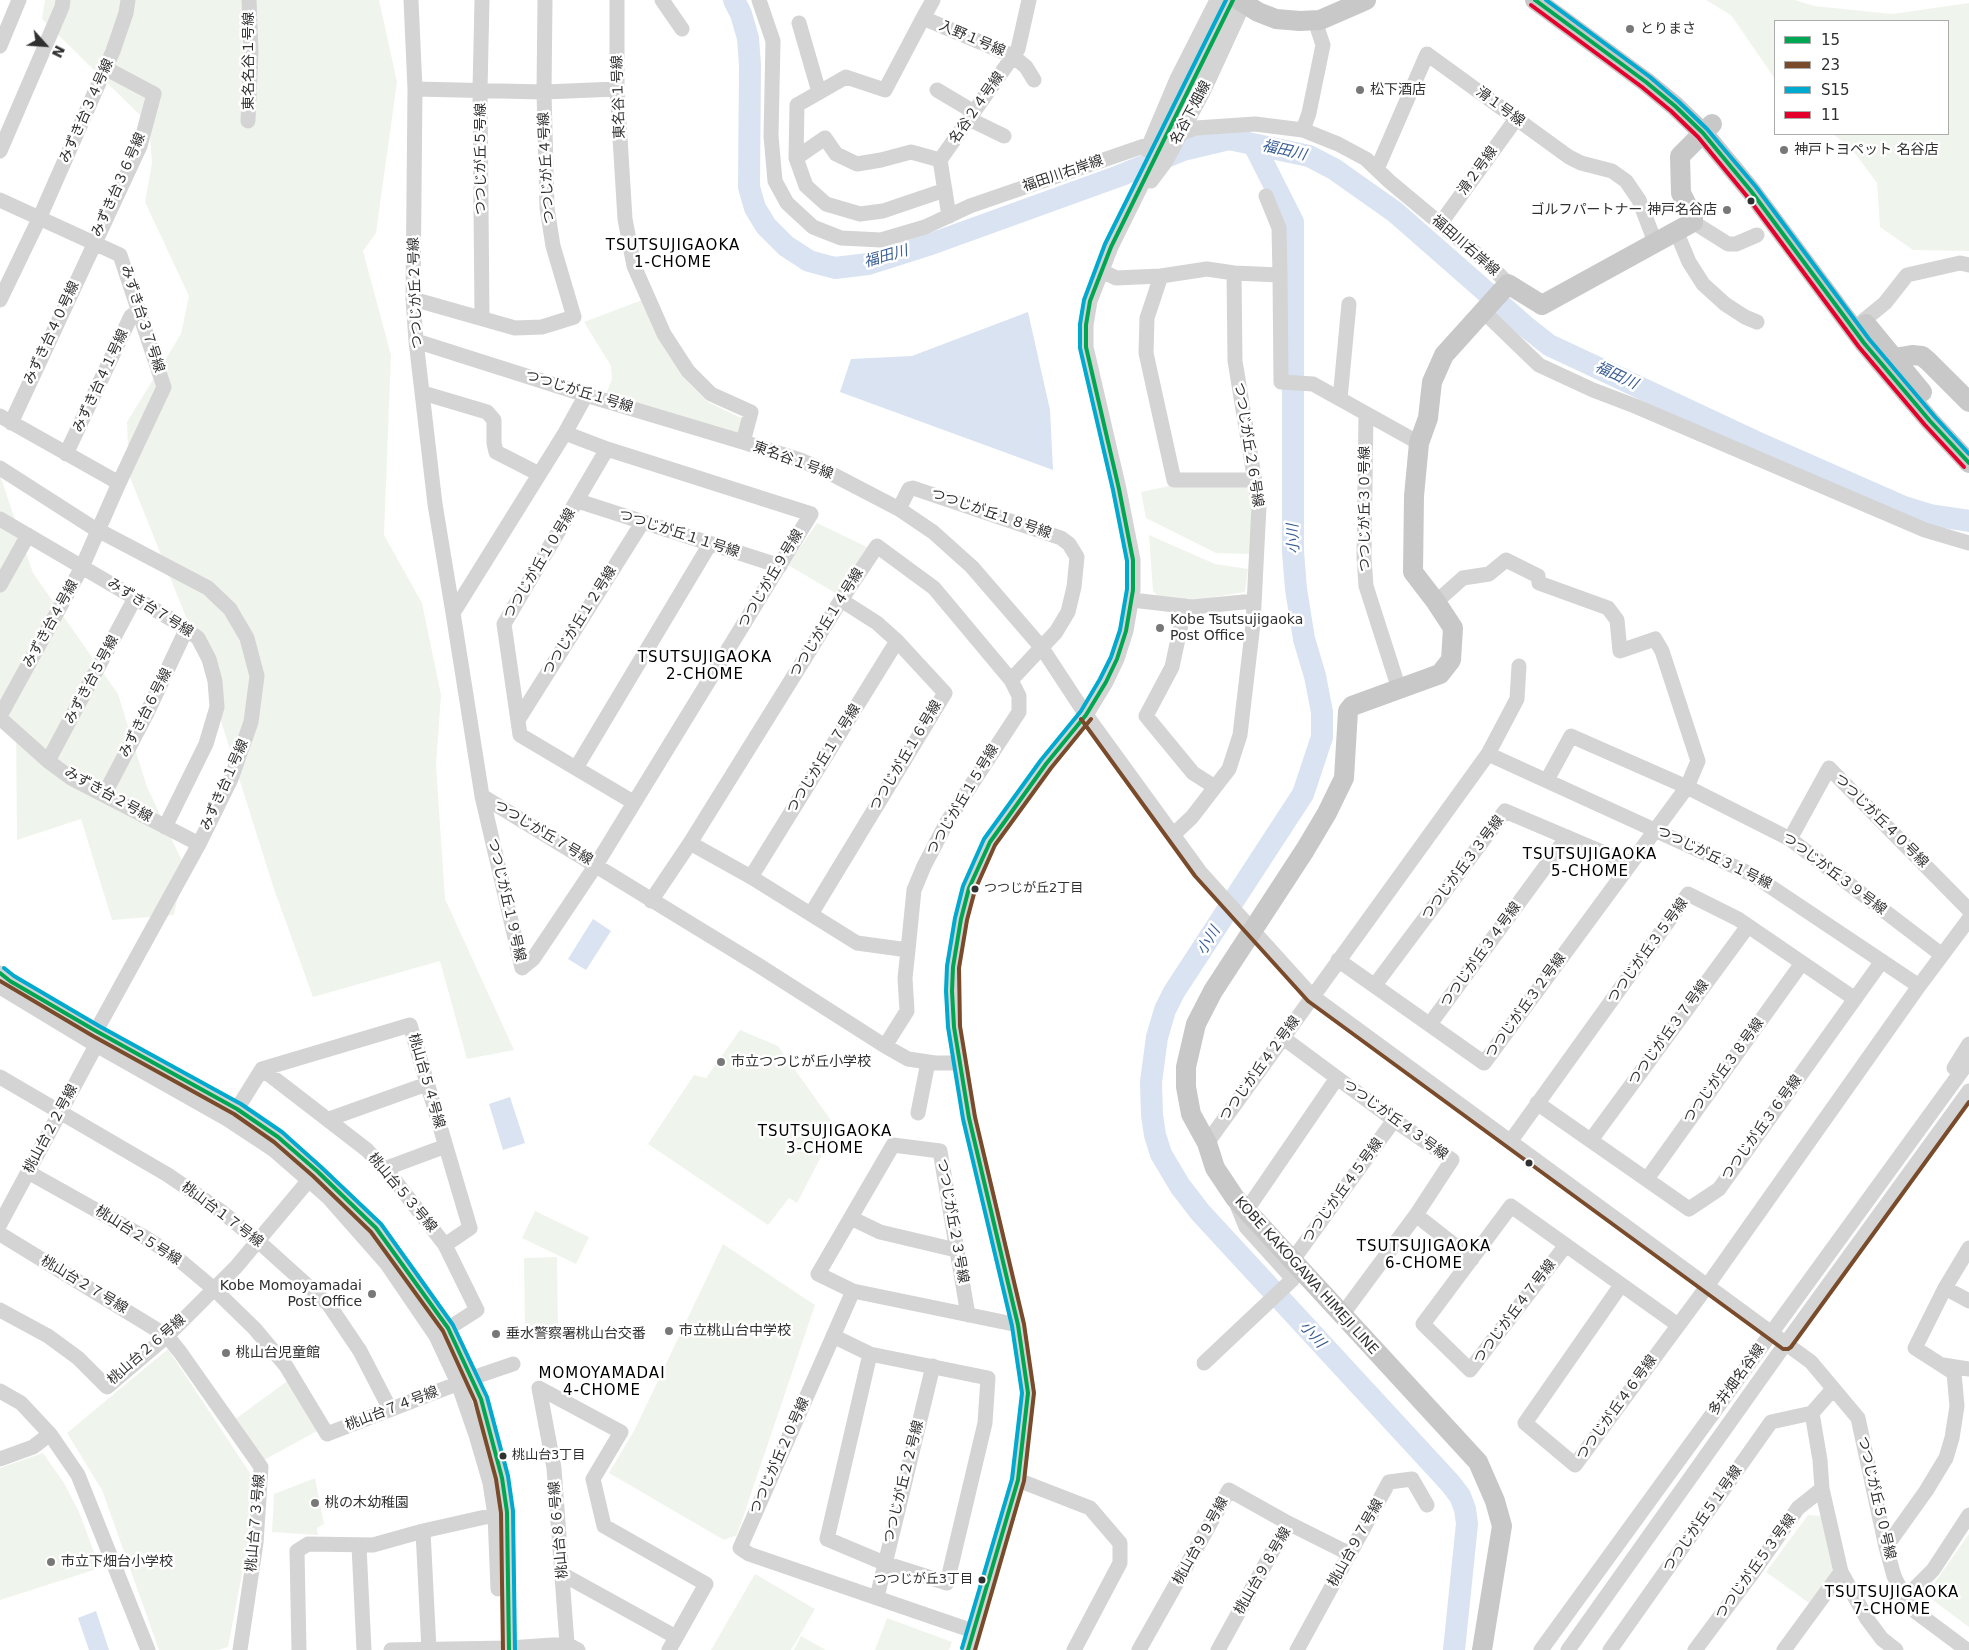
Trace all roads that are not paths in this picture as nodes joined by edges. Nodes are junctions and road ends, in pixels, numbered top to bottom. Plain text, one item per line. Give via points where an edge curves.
1 (18, 0) edge
2 (63, 0) edge
3 (128, 0) edge
4 (249, 0) edge
5 (398, 0) edge
6 (411, 0) edge
7 (482, 0) edge
8 (545, 0) edge
9 (617, 0) edge
10 (662, 0) edge
11 (759, 0) edge
12 (933, 0) edge
13 (1029, 0) edge
14 (1366, 0) edge
15 (1535, 0) edge
16 (1558, 0) edge
17 (1239, 1) edge
18 (1215, 4) edge
19 (410, 16) junction
20 (923, 18) junction
21 (1316, 21) junction
22 (799, 24) dead end
23 (682, 29) dead end
24 (0, 46) edge
25 (1013, 56) junction
26 (105, 68) junction
27 (1034, 80) dead end
28 (415, 89) junction
29 (617, 89) junction
30 (480, 90) junction
31 (937, 90) dead end
32 (544, 92) junction
33 (819, 92) junction
34 (971, 116) junction
35 (1516, 119) junction
36 (248, 121) dead end
37 (1708, 129) junction
38 (1304, 130) junction
39 (1004, 136) dead end
40 (0, 151) edge
41 (796, 158) junction
42 (940, 160) junction
43 (1377, 169) junction
44 (945, 190) junction
45 (1266, 196) dead end
46 (0, 200) edge
47 (949, 216) junction
48 (1125, 216) junction
49 (39, 219) junction
50 (1440, 224) junction
51 (1685, 226) junction
52 (1757, 235) dead end
53 (1655, 242) junction
54 (94, 243) junction
55 (1969, 265) edge
56 (1102, 271) junction
57 (1234, 273) junction
58 (1280, 275) junction
59 (1161, 276) junction
60 (1508, 284) junction
61 (413, 299) junction
62 (0, 300) edge
63 (1350, 304) dead end
64 (139, 311) junction
65 (1484, 312) junction
66 (482, 318) junction
67 (1864, 321) junction
68 (1756, 322) dead end
69 (416, 340) junction
70 (1889, 362) junction
71 (423, 393) junction
72 (586, 395) junction
73 (1340, 399) junction
74 (1969, 402) edge
75 (1366, 414) junction
76 (6, 420) edge
77 (565, 434) junction
78 (743, 442) junction
79 (1969, 443) edge
80 (1419, 444) junction
81 (607, 449) junction
82 (66, 454) junction
83 (1969, 463) edge
84 (0, 468) edge
85 (539, 474) junction
86 (1254, 480) junction
87 (119, 483) junction
88 (578, 501) junction
89 (899, 509) junction
90 (0, 519) edge
91 (642, 523) junction
92 (98, 530) junction
93 (28, 535) junction
94 (1969, 543) edge
95 (710, 544) junction
96 (780, 566) junction
97 (82, 567) junction
98 (0, 585) edge
99 (135, 598) junction
100 (841, 600) junction
101 (1132, 600) junction
102 (1254, 601) junction
103 (1436, 602) junction
104 (1185, 606) junction
105 (454, 613) junction
106 (186, 630) junction
107 (897, 641) junction
108 (1042, 648) junction
109 (1519, 666) dead end
110 (1011, 680) junction
111 (1399, 689) junction
112 (1086, 715) junction
113 (0, 717) edge
114 (518, 720) junction
115 (1488, 754) junction
116 (48, 761) junction
117 (576, 768) junction
118 (1547, 780) junction
119 (1688, 786) junction
120 (1215, 787) junction
121 (104, 795) junction
122 (482, 796) junction
123 (633, 802) junction
124 (166, 826) junction
125 (1656, 829) junction
126 (1173, 835) junction
127 (1567, 838) junction
128 (1790, 839) junction
129 (690, 843) junction
130 (198, 844) junction
131 (1630, 864) junction
132 (596, 865) junction
133 (751, 877) junction
134 (652, 901) junction
135 (1969, 910) edge
136 (811, 914) junction
137 (1969, 919) edge
138 (1748, 926) junction
139 (908, 950) junction
140 (1942, 955) junction
141 (1338, 960) junction
142 (1882, 961) junction
143 (1802, 962) junction
144 (0, 972) edge
145 (1375, 985) junction
146 (1919, 986) junction
147 (0, 987) edge
148 (1312, 996) junction
149 (1855, 999) junction
150 (1430, 1024) junction
151 (98, 1037) junction
152 (1282, 1038) junction
153 (1969, 1044) edge
154 (885, 1046) junction
155 (1969, 1061) edge
156 (928, 1062) junction
157 (960, 1063) junction
158 (262, 1069) junction
159 (1, 1078) edge
160 (1337, 1078) junction
161 (427, 1084) junction
162 (1969, 1091) edge
163 (1537, 1103) junction
164 (925, 1105) dead end
165 (62, 1112) junction
166 (233, 1115) junction
167 (329, 1119) junction
168 (1394, 1120) junction
169 (1591, 1140) junction
170 (1510, 1142) junction
171 (1207, 1143) junction
172 (446, 1146) junction
173 (1903, 1152) junction
174 (384, 1169) junction
175 (28, 1172) junction
176 (313, 1176) junction
177 (1646, 1179) junction
178 (1240, 1205) junction
179 (1416, 1215) junction
180 (851, 1218) junction
181 (0, 1224) edge
182 (0, 1234) edge
183 (258, 1241) junction
184 (445, 1245) junction
185 (1566, 1245) junction
186 (1969, 1248) edge
187 (956, 1250) junction
188 (1472, 1259) junction
189 (1292, 1270) junction
190 (1708, 1284) junction
191 (1622, 1285) junction
192 (1945, 1288) junction
193 (214, 1289) junction
194 (853, 1291) junction
195 (1969, 1301) edge
196 (0, 1310) edge
197 (968, 1315) junction
198 (1342, 1315) junction
199 (1018, 1325) junction
200 (1678, 1325) junction
201 (442, 1332) junction
202 (1771, 1332) junction
203 (166, 1336) junction
204 (833, 1336) junction
205 (1786, 1343) junction
206 (870, 1354) junction
207 (1204, 1363) dead end
208 (514, 1364) dead end
209 (1944, 1365) junction
210 (933, 1366) junction
211 (1969, 1369) edge
212 (465, 1381) junction
213 (1833, 1389) junction
214 (0, 1391) edge
215 (390, 1409) junction
216 (1812, 1413) junction
217 (50, 1434) junction
218 (327, 1434) joint
219 (0, 1459) edge
220 (1018, 1480) junction
221 (1822, 1489) junction
222 (1427, 1505) dead end
223 (501, 1514) junction
224 (1969, 1515) edge
225 (1288, 1523) junction
226 (423, 1531) junction
227 (359, 1546) junction
228 (1886, 1547) junction
229 (1350, 1554) junction
230 (884, 1562) junction
231 (1841, 1572) junction
232 (562, 1574) junction
233 (877, 1597) junction
234 (1905, 1598) junction
235 (973, 1632) junction
236 (673, 1643) edge
237 (1878, 1644) edge
238 (572, 1647) edge
239 (505, 1649) edge
240 (148, 1650) edge
241 (240, 1650) edge
242 (299, 1650) edge
243 (364, 1650) edge
244 (391, 1650) edge
245 (429, 1650) edge
246 (968, 1650) edge
247 (1074, 1650) edge
248 (1139, 1650) edge
249 (1218, 1650) edge
250 (1297, 1650) edge
251 (1482, 1650) edge
252 (1541, 1650) edge
253 (1568, 1650) edge
254 (1610, 1650) edge
255 (1695, 1650) edge
256 (1784, 1650) edge
257 (1896, 1650) edge
258 (1967, 1650) edge

1 - 24 street
2 - 40 street
3 - 26 street, みずき台３４号線 via 114,51
4 - 36 street, 東名名谷１号線
5 - 19 street
6 - 19 street, つつじが丘２号線
7 - 30 street, つつじが丘５号線
8 - 32 street, つつじが丘４号線
9 - 29 street, 東名谷１号線
10 - 23 street
11 - 47 street, 福田川右岸線 via 773,41 771,136 776,181 788,203 813,227 841,238 881,240
12 - 20 street, 入野１号線
13 - 25 street, 名谷２４号線 via 1018,48
14 - 21 main road
15 - 37 main road
16 - 37 main road via 1656,72
17 - 21 main road via 1276,18
17 - 48 street, 名谷下畑線
17 - 48 street, 名谷下畑線 via 1233,25 1203,92 1166,161
18 - 48 street, 名谷下畑線 via 1177,79 1146,151
19 - 28 street, つつじが丘２号線
20 - 25 street, 入野１号線
20 - 33 street via 885,90 846,77
21 - 38 street via 1323,45
22 - 33 street
25 - 27 street via 1026,67
25 - 34 street, 名谷２４号線
26 - 49 street, みずき台３４号線
26 - 54 street, みずき台３６号線 via 154,94 140,146
28 - 30 street
28 - 61 street, つつじが丘２号線
29 - 32 street
29 - 78 street, 東名谷１号線 via 625,219 634,266 664,334 688,371 711,394 751,412
30 - 32 street
30 - 66 street, つつじが丘５号線
31 - 34 street
32 - 66 street, つつじが丘４号線 via 546,208 553,246 574,317 542,327 515,328
33 - 41 street via 797,105
34 - 39 street
34 - 42 street, 名谷２４号線
35 - 43 street, 滑１号線 via 1427,54
35 - 50 street, 滑２号線
35 - 53 street, 滑１号線 via 1569,157 1612,171 1626,181 1639,200
37 - 51 main road via 1680,156 1681,193 1693,217
37 - 67 main road via 1762,182
37 - 70 main road via 1830,299
38 - 43 street, 福田川右岸線 via 1359,155
38 - 47 street, 福田川右岸線 via 1255,124 1196,128
41 - 42 street via 825,138 836,154 857,164 911,152
41 - 44 street via 806,186 826,204 860,214 883,211
42 - 44 street
43 - 50 street, 福田川右岸線
44 - 47 street
45 - 58 street via 1279,228
46 - 49 street, みずき台３７号線
48 - 56 street, 名谷下畑線
49 - 54 street, みずき台３７号線
49 - 62 street, みずき台３４号線
50 - 60 street, 福田川右岸線
51 - 52 street via 1728,244
51 - 53 main road
51 - 68 street via 1689,262 1703,284 1725,304
53 - 60 main road via 1542,305
54 - 64 street, みずき台３７号線 via 120,255
54 - 76 street, みずき台４０号線
55 - 67 street via 1960,263 1907,275 1885,304
56 - 59 street via 1116,278
56 - 101 street, 名谷下畑線 via 1090,301 1086,347 1133,560
57 - 58 street
57 - 59 street via 1208,269
57 - 86 street, つつじが丘２６号線 via 1234,361
58 - 73 street via 1281,382 1313,384
59 - 86 street via 1147,318 1146,352 1174,480
60 - 65 main road, KOBE KAKOGAWA HIMEJI LINE
61 - 66 street, つつじが丘４号線
61 - 69 street, つつじが丘２号線
63 - 73 street
64 - 82 street, みずき台４１号線 via 131,316
64 - 87 street, みずき台３７号線 via 164,387
65 - 80 main road, KOBE KAKOGAWA HIMEJI LINE via 1444,355 1432,382 1428,418
65 - 94 street via 1539,365 1925,530
67 - 70 main road
69 - 71 street, つつじが丘２号線
69 - 72 street, つつじが丘１号線
70 - 74 main road via 1912,355 1922,356
70 - 79 main road
70 - 83 main road
71 - 85 street via 487,412 494,420 496,452
71 - 105 street, つつじが丘２号線 via 435,504
72 - 77 street
72 - 78 street, つつじが丘１号線
73 - 75 street
75 - 80 street
75 - 111 street, つつじが丘３０号線 via 1366,586
76 - 82 street
77 - 81 street, つつじが丘９号線
77 - 85 street
78 - 89 street, 東名谷１号線 via 821,469
80 - 103 main road, KOBE KAKOGAWA HIMEJI LINE via 1414,496 1413,572
81 - 88 street, つつじが丘１０号線
81 - 96 street, つつじが丘９号線 via 811,514
82 - 87 street
84 - 92 street, みずき台１号線
85 - 105 street
86 - 102 street, つつじが丘２６号線 via 1259,506
87 - 92 street, みずき台３７号線
88 - 91 street, つつじが丘１１号線
88 - 114 street, つつじが丘１０号線 via 504,624
89 - 108 street, 東名谷１号線 via 933,532 972,567
89 - 108 street, つつじが丘１８号線 via 909,489 913,488 1061,538 1068,544 1077,557 1068,612
90 - 93 street, みずき台７号線
91 - 95 street, つつじが丘１１号線
91 - 114 street, つつじが丘１２号線
92 - 97 street, みずき台４号線
92 - 130 street, みずき台１号線 via 208,588 230,609 247,638 257,676 251,722 231,779
93 - 97 street, みずき台７号線
93 - 98 street
95 - 96 street, つつじが丘１１号線
95 - 117 street
96 - 123 street, つつじが丘９号線
97 - 99 street, みずき台７号線
97 - 113 street, みずき台４号線
99 - 106 street, みずき台７号線
99 - 116 street, みずき台５号線
100 - 107 street, つつじが丘１６号線 via 877,623
100 - 110 street, つつじが丘１４号線 via 877,546 934,588
100 - 129 street, つつじが丘１４号線
101 - 104 street
101 - 112 street, 名谷下畑線 via 1117,660
102 - 104 street
102 - 120 street, つつじが丘２６号線 via 1240,735 1229,769
103 - 111 main road, KOBE KAKOGAWA HIMEJI LINE via 1453,628 1451,660 1440,674
103 - 119 street via 1463,578 1489,574 1506,560 1538,576 1540,583 1608,608 1617,620 1620,651 1655,638 1698,761
104 - 120 street via 1172,667 1146,716 1193,773
105 - 122 street, つつじが丘７号線
106 - 121 street, みずき台６号線
106 - 124 street, みずき台７号線 via 198,638 209,659 217,707 206,744
107 - 133 street, つつじが丘１７号線
107 - 136 street, つつじが丘１６号線 via 944,693
108 - 110 street
108 - 112 street, 東名谷１号線
109 - 115 street via 1517,699
110 - 139 street, つつじが丘１５号線 via 1019,696 1018,712 947,822 924,866 914,890
111 - 171 main road, KOBE KAKOGAWA HIMEJI LINE via 1352,706 1348,711 1344,778 1327,813 1213,991 1196,1024 1186,1067 1186,1087 1191,1114
112 - 126 street, 東名谷１号線
112 - 157 street, 名谷下畑線 via 990,842 969,888 953,967 954,1027
113 - 116 street, みずき台２号線
114 - 117 street, つつじが丘１０号線 via 520,735
115 - 118 street, つつじが丘３１号線
115 - 141 street
116 - 121 street, みずき台２号線 via 71,778
117 - 123 street, つつじが丘１０号線
118 - 119 street, つつじが丘３９号線 via 1571,736
118 - 125 street, つつじが丘３１号線
119 - 125 street
119 - 128 street, つつじが丘３９号線
120 - 126 street, つつじが丘２６号線
121 - 124 street, みずき台２号線
122 - 132 street, つつじが丘７号線
122 - 132 street, つつじが丘１９号線 via 522,968 533,958
123 - 132 street, つつじが丘９号線
124 - 130 street, みずき台２号線
125 - 131 street, つつじが丘３２号線
125 - 142 street, つつじが丘３１号線 via 1759,878
126 - 148 street via 1200,872
127 - 131 street, つつじが丘３３号線
127 - 145 street, つつじが丘３３号線 via 1505,812
127 - 150 street, つつじが丘３４号線
128 - 135 street, つつじが丘４０号線 via 1829,768
128 - 140 street, つつじが丘３９号線
129 - 133 street
129 - 134 street, つつじが丘１４号線
130 - 151 street, みずき台１号線
131 - 150 street, つつじが丘３２号線 via 1484,1063
132 - 134 street, つつじが丘７号線
133 - 136 street
134 - 154 street, つつじが丘７号線
136 - 139 street via 857,943
137 - 140 street
138 - 143 street, つつじが丘３５号線
138 - 163 street, つつじが丘３５号線 via 1688,894
138 - 169 street, つつじが丘３７号線
139 - 154 street, つつじが丘１５号線 via 905,978 907,1011
140 - 146 street
141 - 145 street, つつじが丘３２号線
141 - 148 street
142 - 146 street, つつじが丘３１号線
142 - 149 street, つつじが丘３６号線
143 - 149 street, つつじが丘３５号線
143 - 177 street, つつじが丘３８号線
144 - 151 street
145 - 150 street, つつじが丘３２号線
146 - 190 street
147 - 151 street
148 - 152 street, つつじが丘４２号線
148 - 170 street
149 - 177 street, つつじが丘３６号線 via 1718,1189 1689,1209
151 - 165 street, 桃山台２２号線
151 - 166 street
152 - 160 street, つつじが丘４３号線
152 - 171 street, つつじが丘４２号線
153 - 173 street
154 - 156 street, つつじが丘７号線 via 908,1059
155 - 173 street, 多井畑名谷線
156 - 157 street, つつじが丘７号線
156 - 164 street
157 - 199 street, 名谷下畑線 via 968,1118
158 - 161 street, 桃山台５４号線 via 410,1025
158 - 166 street
158 - 167 street, 桃山台５３号線
159 - 165 street, 桃山台１７号線
160 - 168 street, つつじが丘４３号線
160 - 178 street
161 - 167 street
161 - 172 street, 桃山台５４号線
162 - 205 street, 多井畑名谷線
163 - 169 street, つつじが丘３６号線
163 - 170 street, つつじが丘３５号線
165 - 175 street, 桃山台２２号線
165 - 183 street, 桃山台１７号線 via 168,1175
166 - 176 street via 278,1137
167 - 174 street, 桃山台５３号線 via 367,1150
168 - 179 street, つつじが丘４３号線 via 1452,1160
168 - 189 street, つつじが丘４５号線
169 - 177 street, つつじが丘３６号線
170 - 190 street
171 - 178 main road, KOBE KAKOGAWA HIMEJI LINE via 1216,1168
172 - 174 street
172 - 184 street, 桃山台５４号線 via 470,1228
173 - 202 street, 多井畑名谷線
174 - 184 street, 桃山台５３号線
175 - 181 street, 桃山台２２号線
175 - 193 street, 桃山台２５号線 via 146,1238 177,1258
176 - 183 street, 桃山台２６号線
176 - 201 street via 376,1228 411,1275
178 - 189 main road, KOBE KAKOGAWA HIMEJI LINE
179 - 188 street
179 - 198 street, つつじが丘４３号線
180 - 187 street via 880,1232
180 - 187 street, つつじが丘２３号線 via 893,1145 940,1151
180 - 194 street, つつじが丘２３号線 via 818,1274
182 - 203 street, 桃山台２７号線
183 - 193 street, 桃山台２６号線
183 - 215 street, 桃山台１７号線 via 329,1305 360,1351
184 - 201 street, 桃山台５３号線 via 477,1310
185 - 188 street, つつじが丘４７号線 via 1512,1206
185 - 188 street, つつじが丘４７号線 via 1470,1370 1423,1324
185 - 191 street, つつじが丘４７号線
186 - 192 street
187 - 197 street, つつじが丘２３号線
189 - 198 main road, KOBE KAKOGAWA HIMEJI LINE
189 - 207 street, つつじが丘４５号線
190 - 200 street, つつじが丘４６号線
190 - 202 street
191 - 200 street, つつじが丘４７号線
191 - 200 street, つつじが丘４６号線 via 1525,1423 1575,1465
192 - 195 street
192 - 209 street via 1915,1348
193 - 203 street, 桃山台２６号線
193 - 218 street, 桃山台２５号線 via 255,1329 286,1366
194 - 197 street
194 - 204 street, つつじが丘２０号線
196 - 203 street, 桃山台２６号線 via 48,1336 78,1358 106,1387
197 - 199 street
198 - 251 main road, KOBE KAKOGAWA HIMEJI LINE via 1478,1462 1488,1485 1502,1526
199 - 220 street, 名谷下畑線 via 1028,1393
201 - 212 street
202 - 205 street, つつじが丘５０号線
202 - 252 street, 多井畑名谷線
203 - 241 street, 桃山台７３号線 via 261,1467 256,1543
204 - 206 street
204 - 233 street, つつじが丘２０号線 via 740,1548 749,1554
205 - 213 street, つつじが丘５０号線 via 1811,1362
205 - 253 street, 多井畑名谷線
206 - 210 street
206 - 230 street via 827,1539
208 - 212 street, 桃山台７４号線
209 - 211 street
209 - 228 street via 1954,1373 1957,1406 1946,1458
210 - 230 street, つつじが丘２２号線
210 - 230 street via 988,1378 985,1423 947,1583
212 - 215 street, 桃山台７４号線
212 - 223 street via 481,1399 502,1478
213 - 216 street
213 - 228 street, つつじが丘５０号線 via 1858,1418
214 - 217 street via 21,1403
215 - 218 street, 桃山台７４号線
216 - 221 street
216 - 254 street, つつじが丘５１号線 via 1771,1422
217 - 219 street via 33,1447
217 - 240 street via 78,1475
220 - 235 street, 名谷下畑線
220 - 247 street via 1090,1508 1120,1543 1120,1563
221 - 231 street
221 - 255 street, つつじが丘５３号線 via 1798,1508
222 - 229 street, 桃山台９７号線 via 1412,1479 1389,1482
223 - 226 street
223 - 239 street
224 - 234 street via 1933,1570
225 - 229 street, 桃山台９８号線
225 - 248 street, 桃山台９９号線 via 1229,1490
225 - 249 street, 桃山台９８号線
226 - 227 street
226 - 245 street
227 - 242 street via 308,1544 297,1551
227 - 243 street
228 - 234 street, つつじが丘５０号線 via 1894,1576
229 - 250 street, 桃山台９７号線
230 - 233 street, つつじが丘２２号線
231 - 237 street
231 - 256 street
232 - 236 street
232 - 236 street, 桃山台８６号線 via 554,1468 539,1388 620,1432 593,1479 604,1526 706,1584
232 - 238 street, 桃山台８６号線
233 - 235 street, つつじが丘２０号線
234 - 258 street, つつじが丘５０号線 via 1916,1612
235 - 246 street, 名谷下畑線
237 - 257 street
238 - 239 street, 桃山台８６号線
239 - 245 street, 桃山台８６号線
244 - 245 street, 桃山台８６号線

